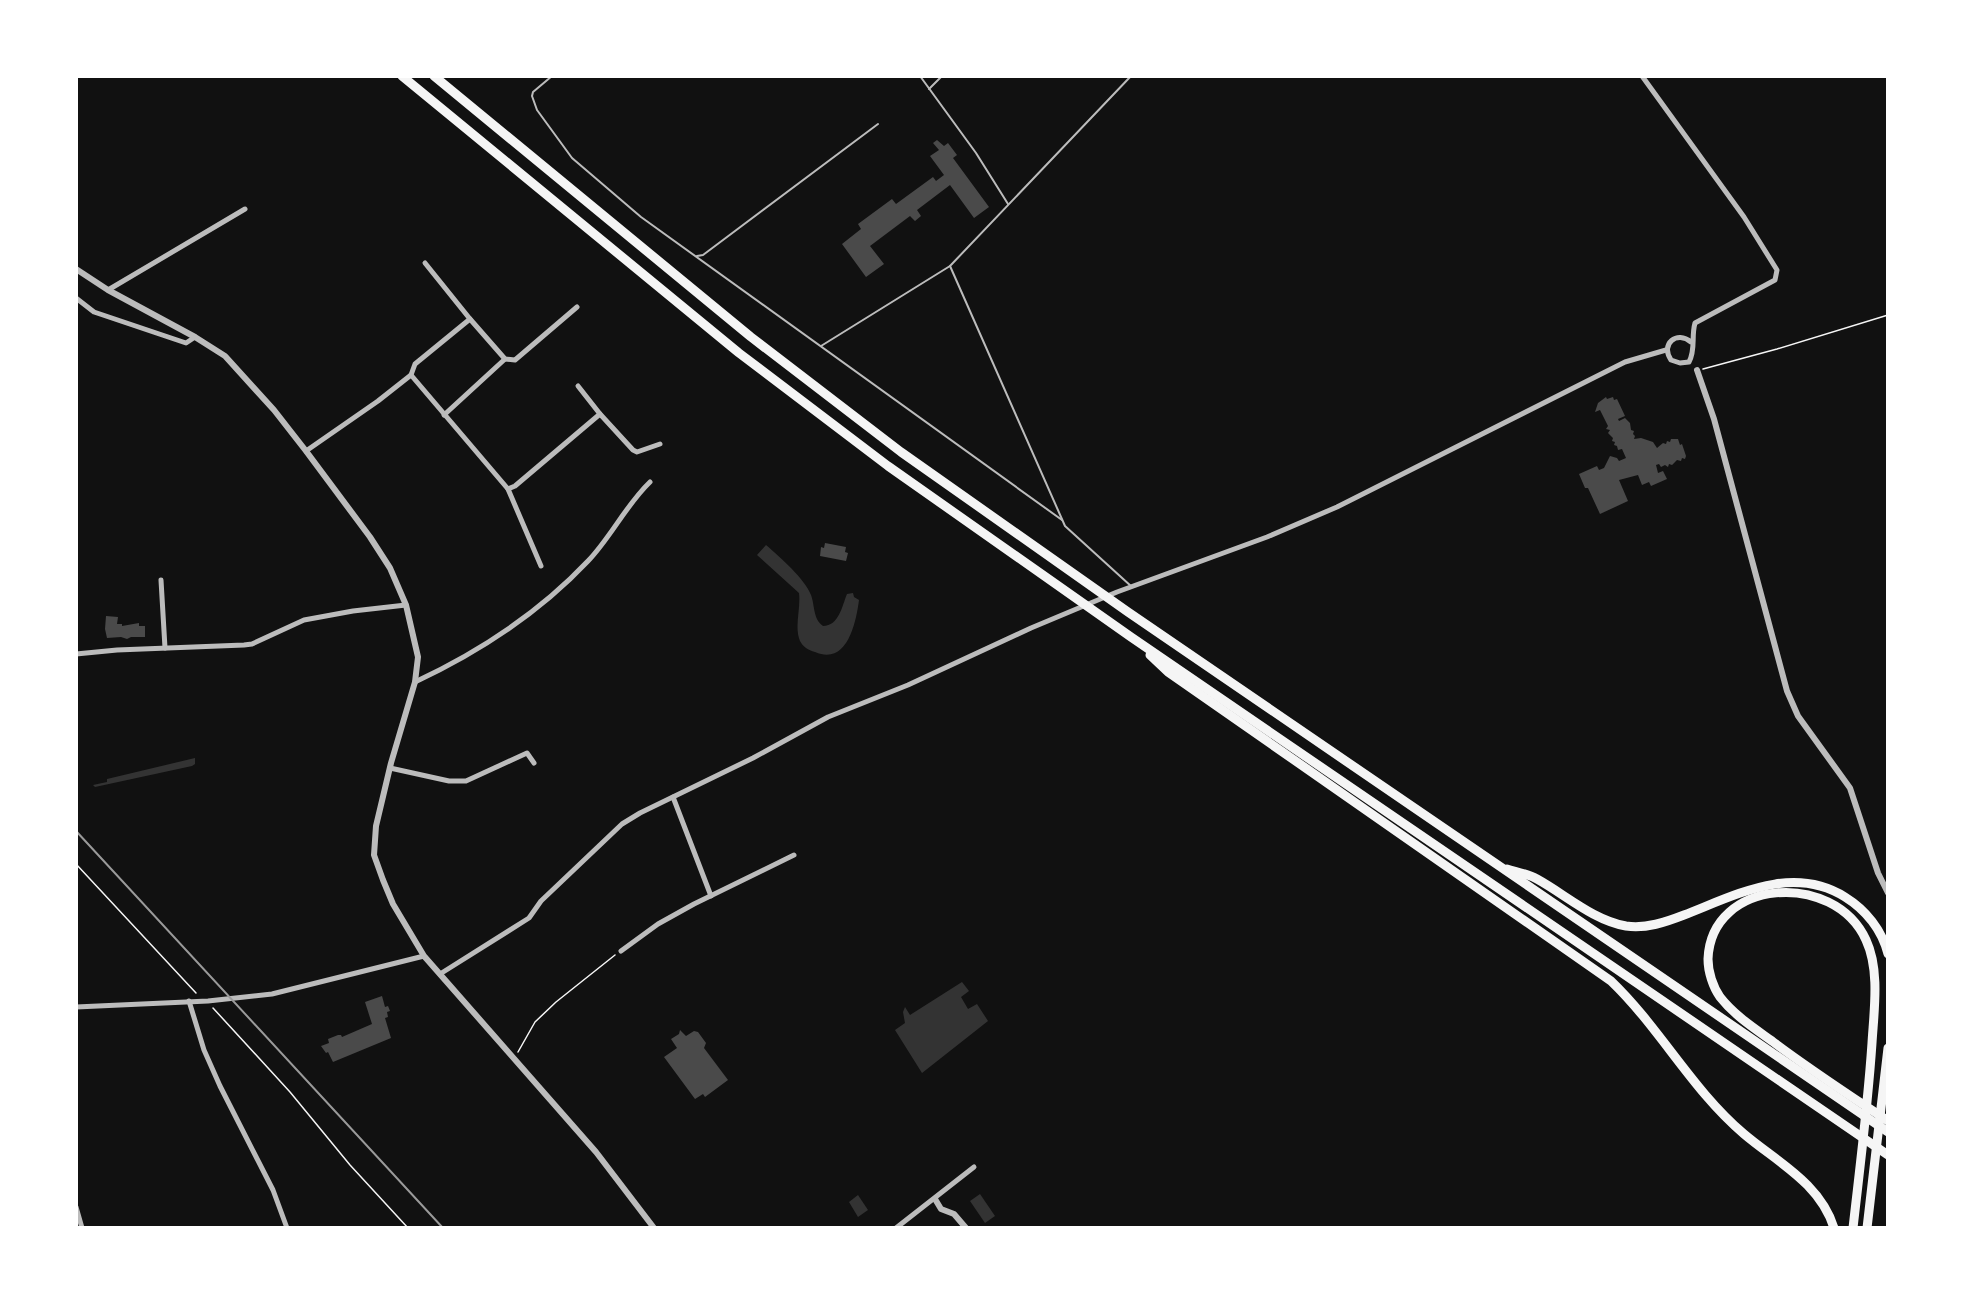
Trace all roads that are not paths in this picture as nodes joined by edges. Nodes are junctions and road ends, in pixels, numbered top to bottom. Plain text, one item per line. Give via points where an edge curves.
1 (402, 76) edge
2 (434, 76) edge
3 (552, 76) edge
4 (920, 76) edge
5 (942, 76) edge
6 (1131, 76) edge
7 (1642, 76) edge
8 (929, 89) junction
9 (878, 124) dead end
10 (1008, 204) junction
11 (245, 209) dead end
12 (697, 256) junction
13 (425, 263) dead end
14 (950, 266) junction
15 (76, 269) edge
16 (108, 290) junction
17 (76, 298) edge
18 (577, 307) dead end
19 (471, 319) junction
20 (195, 337) junction
21 (1691, 342) junction
22 (820, 347) junction
23 (1666, 350) junction
24 (505, 359) junction
25 (1689, 362) junction
26 (1696, 370) joint
27 (411, 375) junction
28 (578, 386) dead end
29 (600, 414) junction
30 (444, 415) junction
31 (660, 444) dead end
32 (306, 451) junction
33 (651, 482) dead end
34 (508, 489) junction
35 (1062, 520) junction
36 (541, 566) dead end
37 (161, 580) dead end
38 (1132, 587) junction
39 (406, 605) junction
40 (1131, 637) junction
41 (165, 648) junction
42 (76, 654) edge
43 (415, 682) junction
44 (534, 764) dead end
45 (390, 768) junction
46 (673, 797) junction
47 (794, 855) dead end
48 (1498, 867) junction
49 (1887, 893) edge
50 (711, 896) junction
51 (621, 951) road end
52 (1887, 954) edge
53 (424, 956) junction
54 (440, 974) junction
55 (189, 1001) junction
56 (76, 1007) edge
57 (1887, 1048) edge
58 (1887, 1121) edge
59 (1887, 1132) edge
60 (1887, 1155) edge
61 (974, 1167) dead end
62 (936, 1199) junction
63 (76, 1207) edge
64 (82, 1227) edge
65 (287, 1227) edge
66 (654, 1227) edge
67 (896, 1227) edge
68 (966, 1227) edge
69 (1834, 1227) edge
70 (1853, 1227) edge
71 (1867, 1227) edge

1 - 40 highway via 739,353 888,466
2 - 48 highway via 751,337 901,452
3 - 12 lane via 532,96 537,110 572,158 641,217
4 - 8 lane
5 - 8 lane
6 - 10 lane
7 - 21 street via 1744,217 1777,270 1775,280 1695,323
8 - 10 lane
9 - 12 lane
10 - 14 lane
11 - 16 street
12 - 22 lane
13 - 19 street
14 - 22 lane
14 - 35 lane
15 - 16 street
16 - 20 street
17 - 20 street via 94,312 186,343
18 - 24 street via 515,360
19 - 24 street
19 - 27 street via 415,364
20 - 32 street via 225,356
21 - 23 street via 1680,336
21 - 25 street via 1693,354
22 - 35 lane
23 - 25 street via 1671,360
23 - 38 street via 1625,362 1336,507
24 - 30 street
25 - 26 street
26 - 49 street via 1714,419 1787,691 1798,716 1850,788
27 - 30 street
27 - 32 street
28 - 29 street
29 - 31 street via 633,450
29 - 34 street
30 - 34 street
32 - 39 street via 370,537 390,568
33 - 43 street via 640,491 600,547 552,597 525,618
34 - 36 street
35 - 38 lane
37 - 41 street
38 - 46 street via 828,717
39 - 41 street via 304,620 252,644
39 - 43 street via 418,657
40 - 60 highway
40 - 69 highway via 1168,672 1611,981 1720,1111 1816,1193
41 - 42 street
43 - 45 street
44 - 45 street via 527,753 466,781
45 - 53 street via 376,826 374,855 393,904
46 - 50 street
46 - 54 street via 622,824 541,901 529,918
47 - 50 street
48 - 52 highway via 1535,878 1590,912 1627,926 1666,922 1742,892 1780,882 1821,886 1865,912 1881,936
48 - 59 highway
50 - 51 street via 658,924
53 - 54 street
53 - 55 street via 272,994
54 - 66 street via 596,1152
55 - 56 street
55 - 65 street via 204,1050 273,1190
57 - 71 highway
58 - 70 highway via 1746,1023 1719,995 1710,977 1708,949 1716,928 1732,910 1761,896 1797,892 1818,896 1848,915 1867,940 1875,1004 1870,1075 1859,1169
61 - 62 street
62 - 67 street
62 - 68 street via 941,1209 954,1214
63 - 64 street

